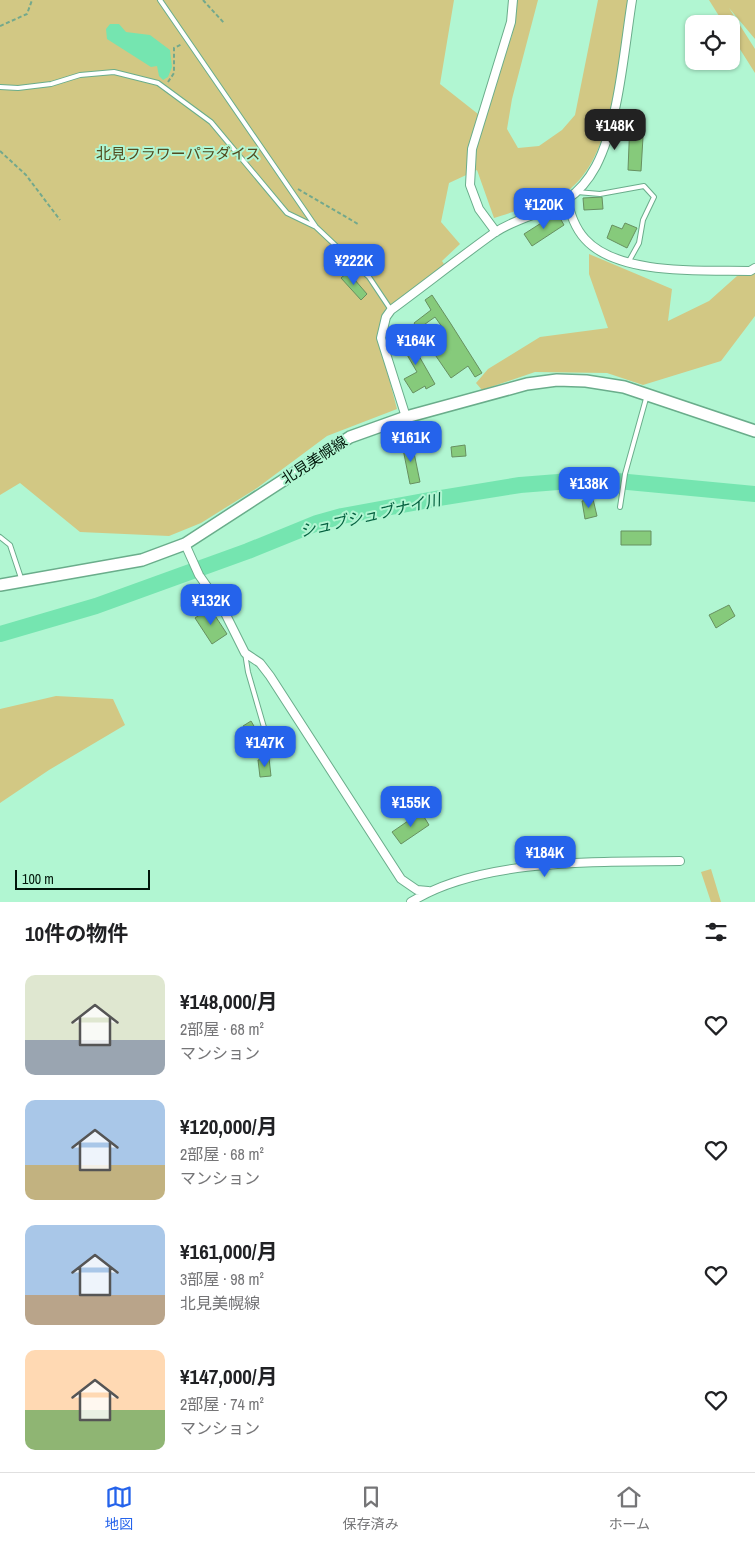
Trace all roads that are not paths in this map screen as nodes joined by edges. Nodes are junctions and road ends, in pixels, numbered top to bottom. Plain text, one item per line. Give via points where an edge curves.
1 (160, 0) edge
2 (512, 0) edge
3 (632, 0) edge
4 (0, 87) edge
5 (577, 192) junction
6 (567, 201) junction
7 (316, 227) junction
8 (496, 232) junction
9 (629, 262) junction
10 (755, 268) edge
11 (391, 310) junction
12 (647, 395) junction
13 (406, 417) junction
14 (755, 431) edge
15 (620, 507) dead end
16 (0, 537) edge
17 (185, 544) junction
18 (22, 582) junction
19 (0, 586) edge
20 (245, 653) junction
21 (270, 748) dead end
22 (680, 861) dead end
23 (428, 891) junction
24 (411, 902) edge

1 - 7 lane
2 - 8 street via 511,22 472,149 470,185 479,209
3 - 5 street via 608,139 596,167
4 - 7 lane via 51,84 80,75 114,72 158,83 211,122 287,213
5 - 6 street
5 - 9 lane via 600,194 644,186 654,197 643,220 639,243
6 - 8 street
6 - 9 street via 574,224 586,240 610,256
7 - 11 lane via 369,277
8 - 11 street
9 - 10 street via 671,270 750,271
11 - 13 street via 382,326 381,338
12 - 13 main road, 北見美幌線 via 586,380 557,380 527,384
12 - 14 main road, 北見美幌線
12 - 15 lane via 625,474
13 - 17 main road, 北見美幌線 via 350,437
16 - 18 lane via 10,545
17 - 18 main road, 北見美幌線 via 142,560
17 - 20 street via 199,575 224,611
18 - 19 main road, 北見美幌線
20 - 21 lane
20 - 23 street via 260,663 270,676 400,879 417,890
22 - 23 street via 596,862 486,872
23 - 24 street

